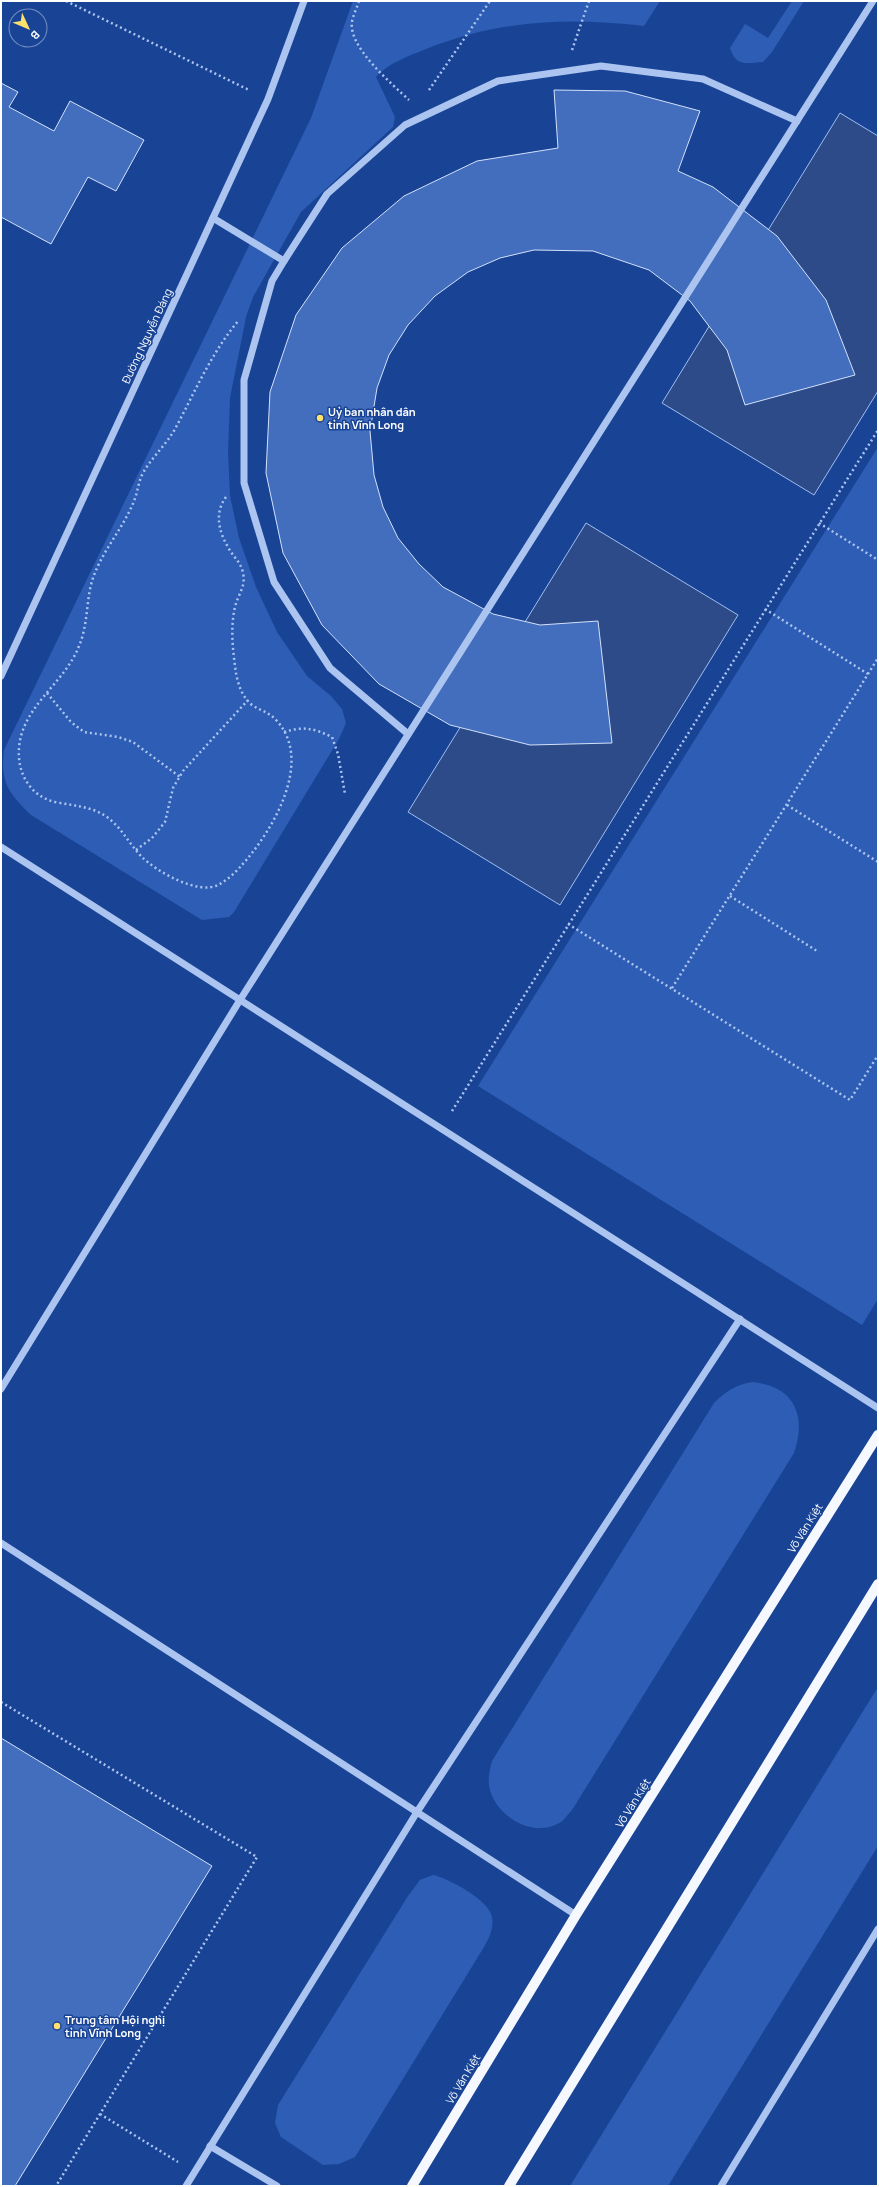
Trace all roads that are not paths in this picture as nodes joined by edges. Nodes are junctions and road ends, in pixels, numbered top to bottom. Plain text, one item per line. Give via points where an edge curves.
1 (304, 1) edge
2 (873, 1) edge
3 (797, 121) junction
4 (213, 218) junction
5 (284, 261) junction
6 (1, 676) edge
7 (408, 734) junction
8 (1, 847) edge
9 (240, 1000) junction
10 (740, 1319) junction
11 (1, 1389) edge
12 (878, 1408) edge
13 (878, 1435) edge
14 (1, 1543) edge
15 (878, 1584) edge
16 (417, 1812) junction
17 (576, 1915) junction
18 (878, 1929) edge
19 (210, 2146) junction
20 (186, 2186) edge
21 (276, 2186) edge
22 (412, 2186) edge
23 (509, 2186) edge
24 (721, 2186) edge

1 - 4 street, Đường Nguyễn Đáng via 268,99
2 - 3 street
3 - 5 street via 703,79 601,66 498,81 405,125 328,194
3 - 7 street
4 - 5 street
4 - 6 street, Đường Nguyễn Đáng
5 - 7 street via 272,281 244,380 244,483 274,582 330,668
7 - 9 street
8 - 9 street
9 - 10 street
9 - 11 street
10 - 12 street
10 - 16 street
13 - 17 main road, Võ Văn Kiệt
14 - 16 street
15 - 23 main road
16 - 17 street
16 - 19 street
17 - 22 main road, Võ Văn Kiệt
18 - 24 street
19 - 20 street
19 - 21 street

